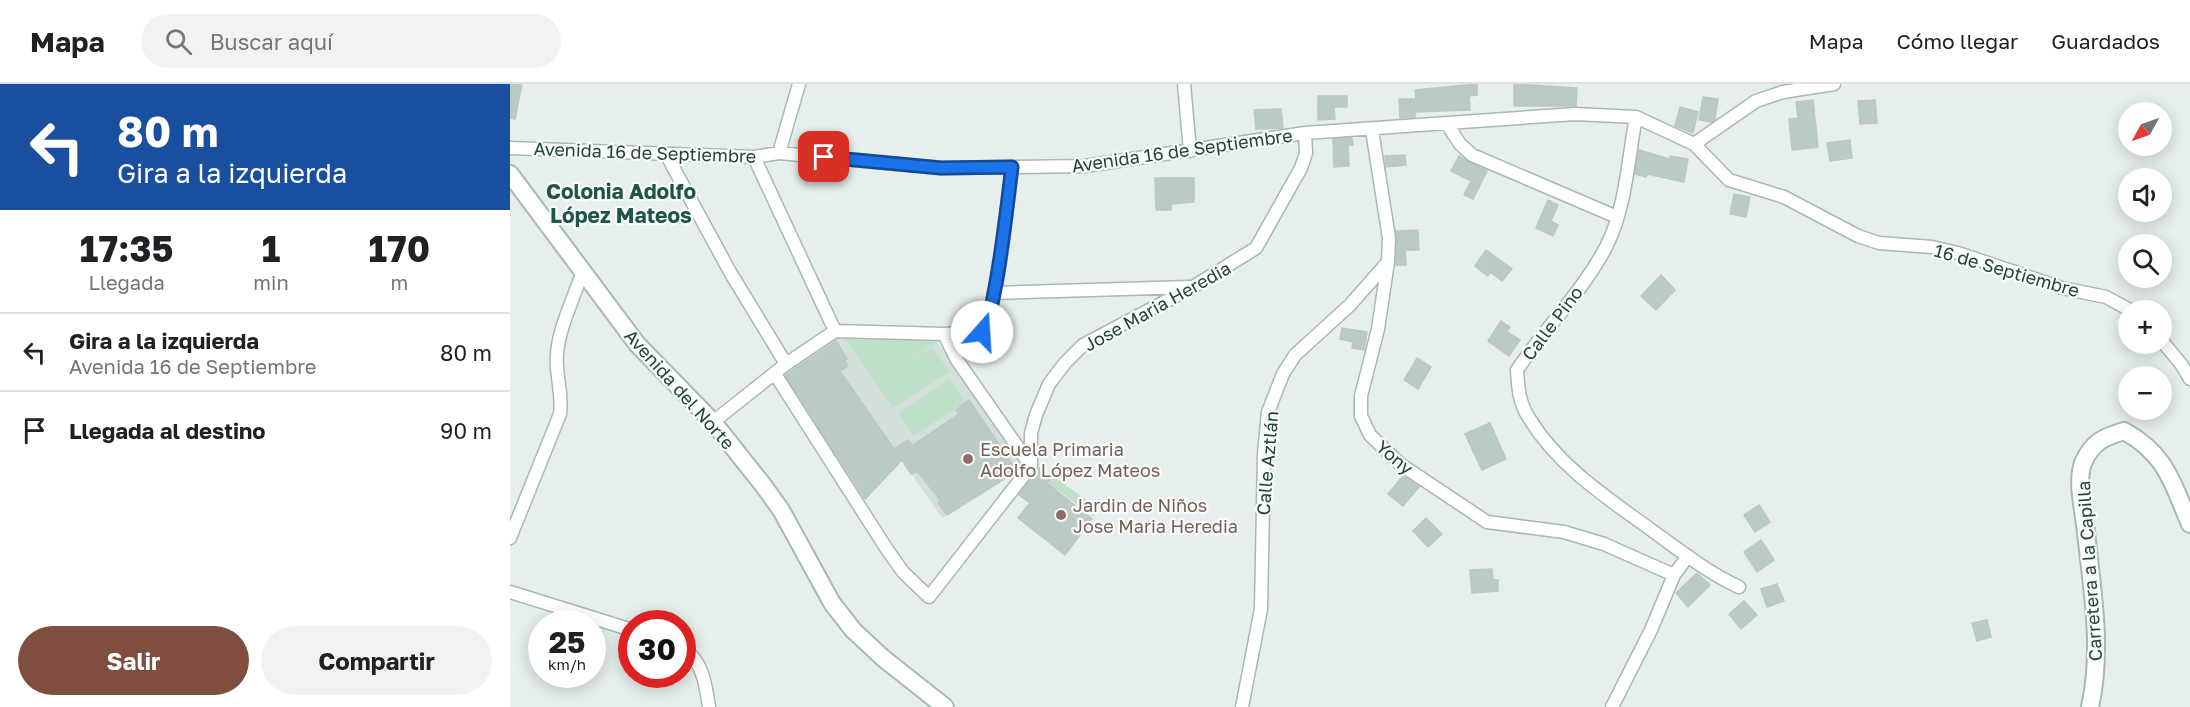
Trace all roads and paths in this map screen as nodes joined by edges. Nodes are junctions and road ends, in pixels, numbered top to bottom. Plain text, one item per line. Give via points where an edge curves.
1 (799, 84) edge
2 (1184, 84) edge
3 (1834, 84) edge
4 (1636, 117) junction
5 (1447, 124) junction
6 (1372, 130) junction
7 (1305, 134) junction
8 (1694, 144) junction
9 (510, 148) edge
10 (1190, 151) junction
11 (779, 153) junction
12 (666, 154) junction
13 (754, 157) junction
14 (1012, 167) junction
15 (510, 174) edge
16 (1617, 217) junction
17 (1388, 262) junction
18 (582, 273) junction
19 (1193, 287) junction
20 (994, 294) junction
21 (2118, 304) edge
22 (835, 331) junction
23 (944, 334) junction
24 (2172, 354) edge
25 (786, 364) junction
26 (775, 374) junction
27 (2190, 379) edge
28 (713, 422) junction
29 (1031, 466) junction
30 (2190, 524) edge
31 (510, 538) edge
32 (1688, 556) junction
33 (1674, 575) junction
34 (1739, 587) dead end
35 (510, 592) edge
36 (618, 626) edge
37 (696, 662) edge
38 (709, 707) edge
39 (945, 707) edge
40 (1242, 707) edge
41 (1612, 707) edge
42 (2090, 707) edge

1 - 11 street
2 - 10 street
3 - 8 street via 1783,92 1756,101
4 - 5 street, Avenida 16 de Septiembre via 1514,116
4 - 8 street, Avenida 16 de Septiembre
4 - 16 street, Calle Pino
5 - 6 street, Avenida 16 de Septiembre
5 - 16 street via 1472,155
6 - 7 street, Avenida 16 de Septiembre
6 - 17 street, Yony via 1387,216
7 - 10 street, Avenida 16 de Septiembre
7 - 19 street, Jose Maria Heredia via 1306,153 1301,168 1256,248
8 - 21 street, 16 de Septiembre via 1730,180 1785,197 1858,236 1879,243 1958,253
9 - 12 street, Avenida 16 de Septiembre
10 - 14 street, Avenida 16 de Septiembre via 1085,166
11 - 13 street, Avenida 16 de Septiembre
11 - 14 street, Avenida 16 de Septiembre via 941,168
12 - 13 street, Avenida 16 de Septiembre
12 - 25 street via 729,272
13 - 22 street
14 - 20 street
15 - 18 street, Avenida del Norte
16 - 32 street, Calle Pino via 1592,271 1517,370 1520,399 1529,418 1560,459 1593,488
17 - 33 street, Yony via 1378,330 1361,396 1364,426 1379,446 1487,522 1564,532 1604,544
17 - 40 street, Calle Aztlán via 1350,305 1295,355 1268,412 1261,609
18 - 28 street, Avenida del Norte via 637,344
18 - 31 street via 558,347 560,414
19 - 20 street
19 - 29 street, Jose Maria Heredia via 1138,319 1091,340 1065,363 1049,384 1036,415 1031,433
20 - 23 street via 982,332
22 - 23 street
22 - 25 street
23 - 29 street via 957,360
24 - 27 street
25 - 26 street
26 - 28 street
26 - 29 street via 886,548 903,572 929,597
28 - 39 street, Avenida del Norte via 781,510 832,603 853,630
30 - 42 street, Carretera a la Capilla via 2162,461 2147,443 2124,431 2102,437 2091,447 2082,465 2081,492 2097,640
32 - 33 street
32 - 34 street
33 - 41 street
35 - 36 street
37 - 38 street

